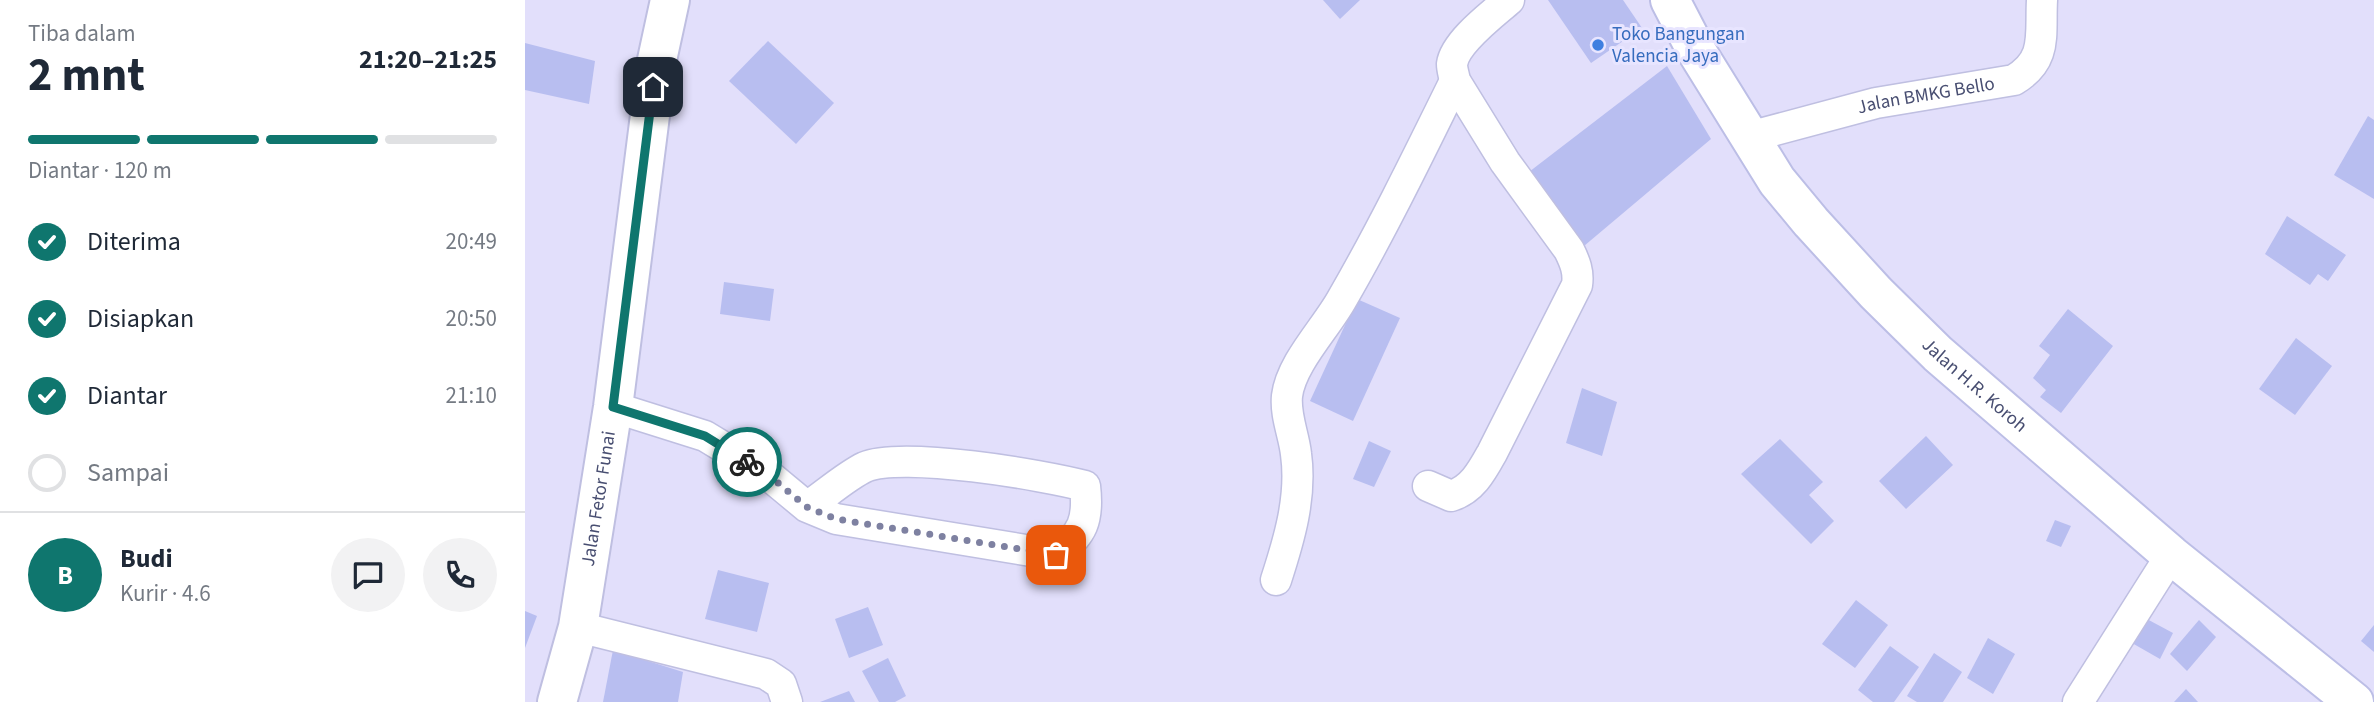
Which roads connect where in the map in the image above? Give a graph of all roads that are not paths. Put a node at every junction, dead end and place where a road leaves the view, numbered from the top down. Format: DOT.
graph roads {
  1 [pos="670,0"];
  2 [pos="1509,0"];
  3 [pos="1670,0"];
  4 [pos="2042,0"];
  5 [pos="1455,80"];
  6 [pos="1749,137"];
  7 [pos="613,407"];
  8 [pos="1428,486"];
  9 [pos="807,507"];
  10 [pos="2171,555"];
  11 [pos="1276,580"];
  12 [pos="578,628"];
  13 [pos="557,702"];
  14 [pos="787,702"];
  15 [pos="2078,702"];
  16 [pos="2354,702"];
  1 -- 7 [label="main road, Jalan Fetor Funai"];
  2 -- 5 [label="street"];
  3 -- 6 [label="main road, Jalan H.R. Koroh"];
  4 -- 6 [label="street, Jalan BMKG Bello"];
  5 -- 8 [label="street"];
  5 -- 11 [label="street"];
  6 -- 10 [label="main road, Jalan H.R. Koroh"];
  7 -- 9 [label="street"];
  7 -- 12 [label="main road, Jalan Fetor Funai"];
  9 -- 9 [label="street"];
  10 -- 15 [label="street"];
  10 -- 16 [label="main road, Jalan H.R. Koroh"];
  12 -- 13 [label="main road, Jalan Fetor Funai"];
  12 -- 14 [label="street"];
}
